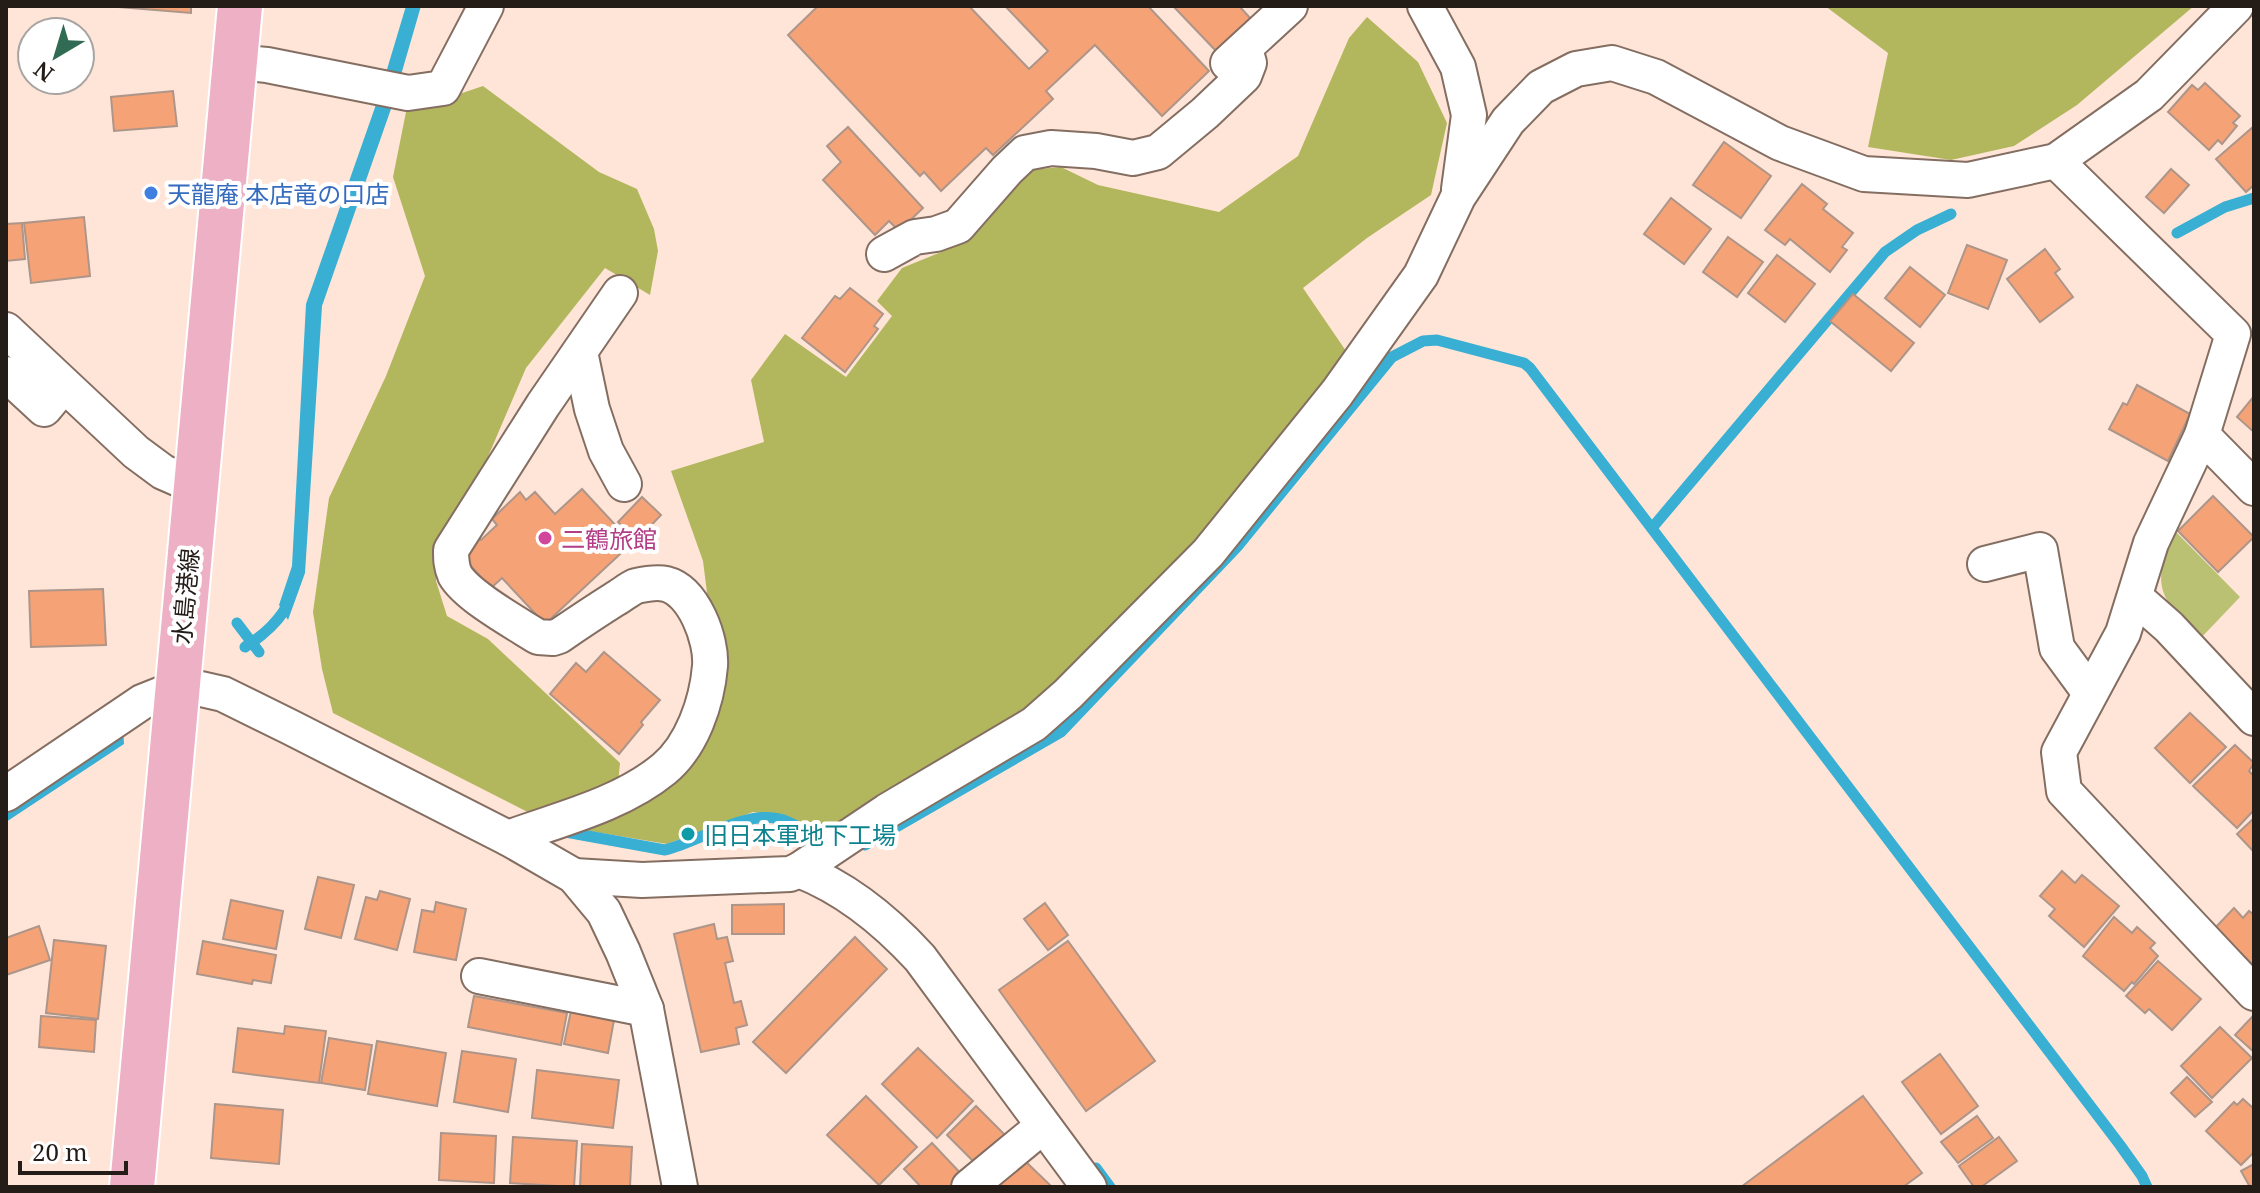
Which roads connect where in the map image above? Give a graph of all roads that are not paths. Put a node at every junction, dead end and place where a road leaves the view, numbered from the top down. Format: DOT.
graph roads {
  1 [pos="240,6"];
  2 [pos="486,6"];
  3 [pos="1290,6"];
  4 [pos="1425,6"];
  5 [pos="2236,6"];
  6 [pos="1245,49"];
  7 [pos="235,62"];
  8 [pos="1215,74"];
  9 [pos="2056,161"];
  10 [pos="1458,197"];
  11 [pos="884,254"];
  12 [pos="620,293"];
  13 [pos="6,330"];
  14 [pos="580,352"];
  15 [pos="6,374"];
  16 [pos="58,392"];
  17 [pos="2202,435"];
  18 [pos="195,482"];
  19 [pos="624,484"];
  20 [pos="2254,488"];
  21 [pos="1985,564"];
  22 [pos="2136,598"];
  23 [pos="177,688"];
  24 [pos="2090,693"];
  25 [pos="2254,718"];
  26 [pos="6,794"];
  27 [pos="508,838"];
  28 [pos="799,870"];
  29 [pos="574,876"];
  30 [pos="479,976"];
  31 [pos="2254,993"];
  32 [pos="646,1009"];
  33 [pos="1038,1131"];
  34 [pos="132,1187"];
  35 [pos="680,1187"];
  36 [pos="969,1187"];
  37 [pos="1089,1187"];
  1 -- 7 [label="main road, 水島港線"];
  2 -- 7 [label="street"];
  3 -- 6 [label="street"];
  4 -- 10 [label="street"];
  5 -- 9 [label="street"];
  6 -- 8 [label="street"];
  6 -- 11 [label="street"];
  7 -- 18 [label="main road, 水島港線"];
  9 -- 10 [label="street"];
  9 -- 17 [label="street"];
  10 -- 28 [label="street"];
  12 -- 14 [label="street"];
  13 -- 16 [label="street"];
  14 -- 19 [label="street"];
  14 -- 27 [label="street"];
  15 -- 16 [label="street"];
  16 -- 18 [label="street"];
  17 -- 20 [label="street"];
  17 -- 22 [label="street"];
  18 -- 23 [label="main road, 水島港線"];
  21 -- 24 [label="street"];
  22 -- 24 [label="street"];
  22 -- 25 [label="street"];
  23 -- 26 [label="street"];
  23 -- 27 [label="street"];
  23 -- 34 [label="main road, 水島港線"];
  24 -- 31 [label="street"];
  27 -- 29 [label="street"];
  28 -- 29 [label="street"];
  28 -- 33 [label="street"];
  29 -- 32 [label="street"];
  30 -- 32 [label="street"];
  32 -- 35 [label="street"];
  33 -- 36 [label="street"];
  33 -- 37 [label="street"];
}
